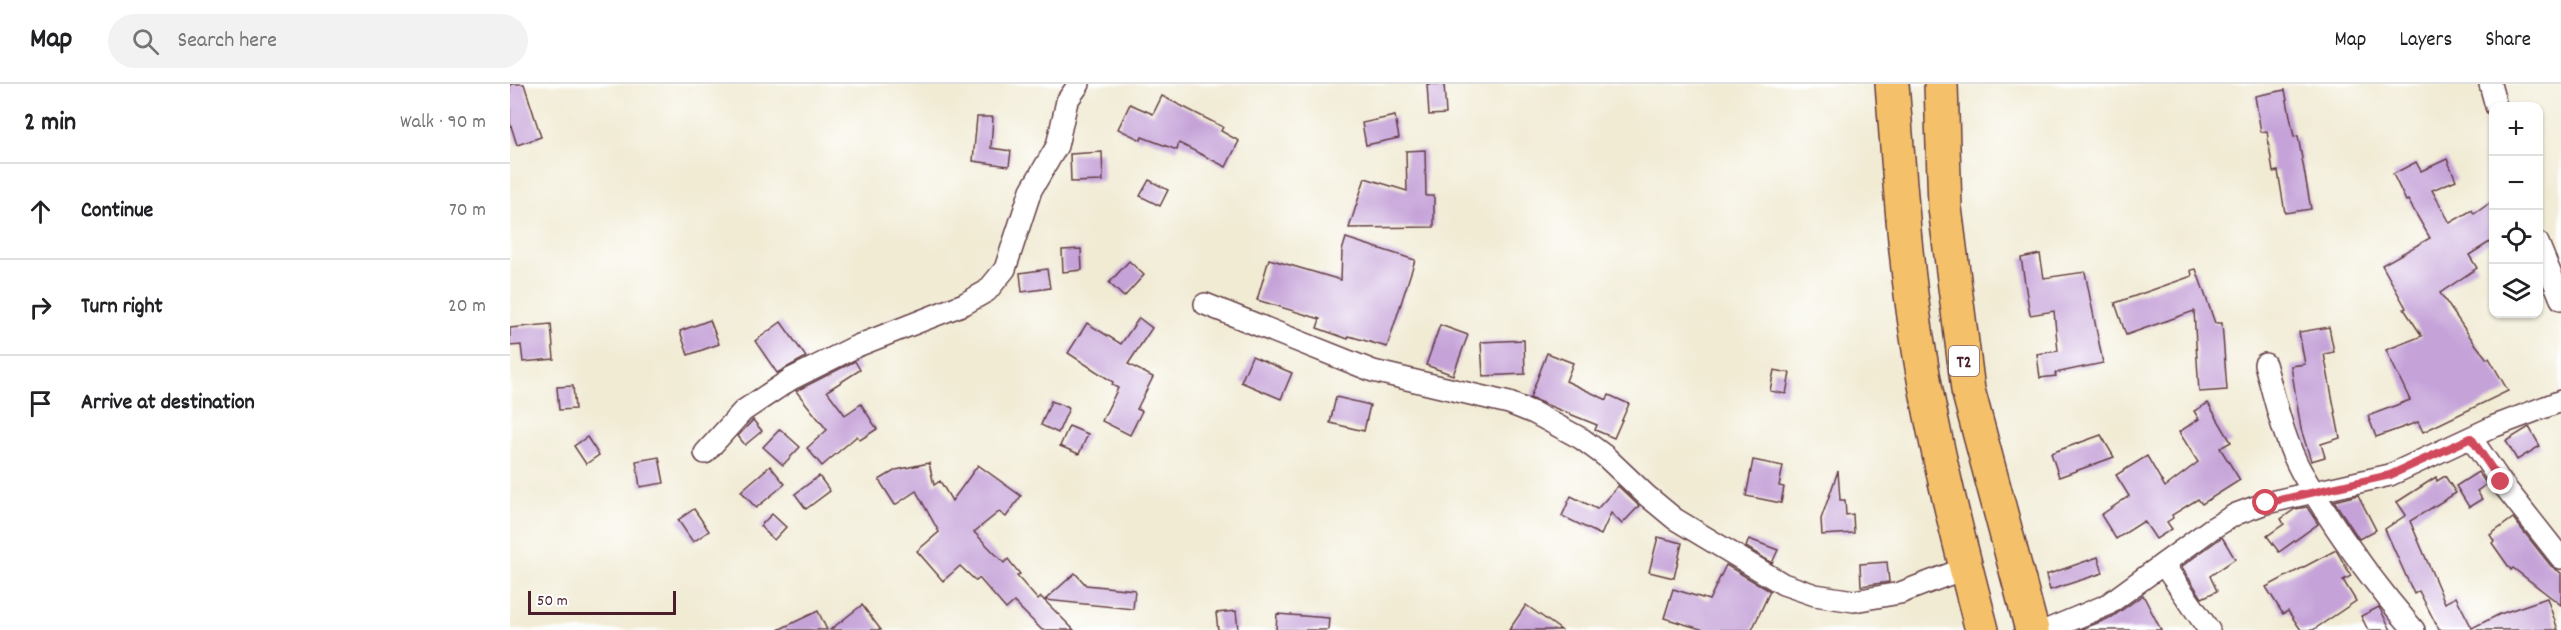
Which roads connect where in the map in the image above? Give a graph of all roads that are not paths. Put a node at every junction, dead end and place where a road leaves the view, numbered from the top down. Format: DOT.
graph roads {
  1 [pos="1079,84"];
  2 [pos="1893,84"];
  3 [pos="1941,84"];
  4 [pos="2490,84"];
  5 [pos="2495,102"];
  6 [pos="2543,255"];
  7 [pos="2561,299"];
  8 [pos="1205,304"];
  9 [pos="2265,364"];
  10 [pos="2561,400"];
  11 [pos="2471,438"];
  12 [pos="705,453"];
  13 [pos="2315,492"];
  14 [pos="2561,558"];
  15 [pos="2163,564"];
  16 [pos="1966,568"];
  17 [pos="1982,630"];
  18 [pos="2032,630"];
  19 [pos="2047,630"];
  20 [pos="2209,630"];
  21 [pos="2414,630"];
  1 -- 12 [label="street"];
  2 -- 16 [label="highway, T2"];
  3 -- 18 [label="highway, T2"];
  4 -- 5 [label="street"];
  6 -- 7 [label="street"];
  8 -- 16 [label="street"];
  9 -- 13 [label="street"];
  10 -- 11 [label="street"];
  11 -- 13 [label="street"];
  11 -- 14 [label="street"];
  13 -- 15 [label="street"];
  13 -- 21 [label="street"];
  15 -- 19 [label="street"];
  15 -- 20 [label="street"];
  16 -- 17 [label="highway, T2"];
}
